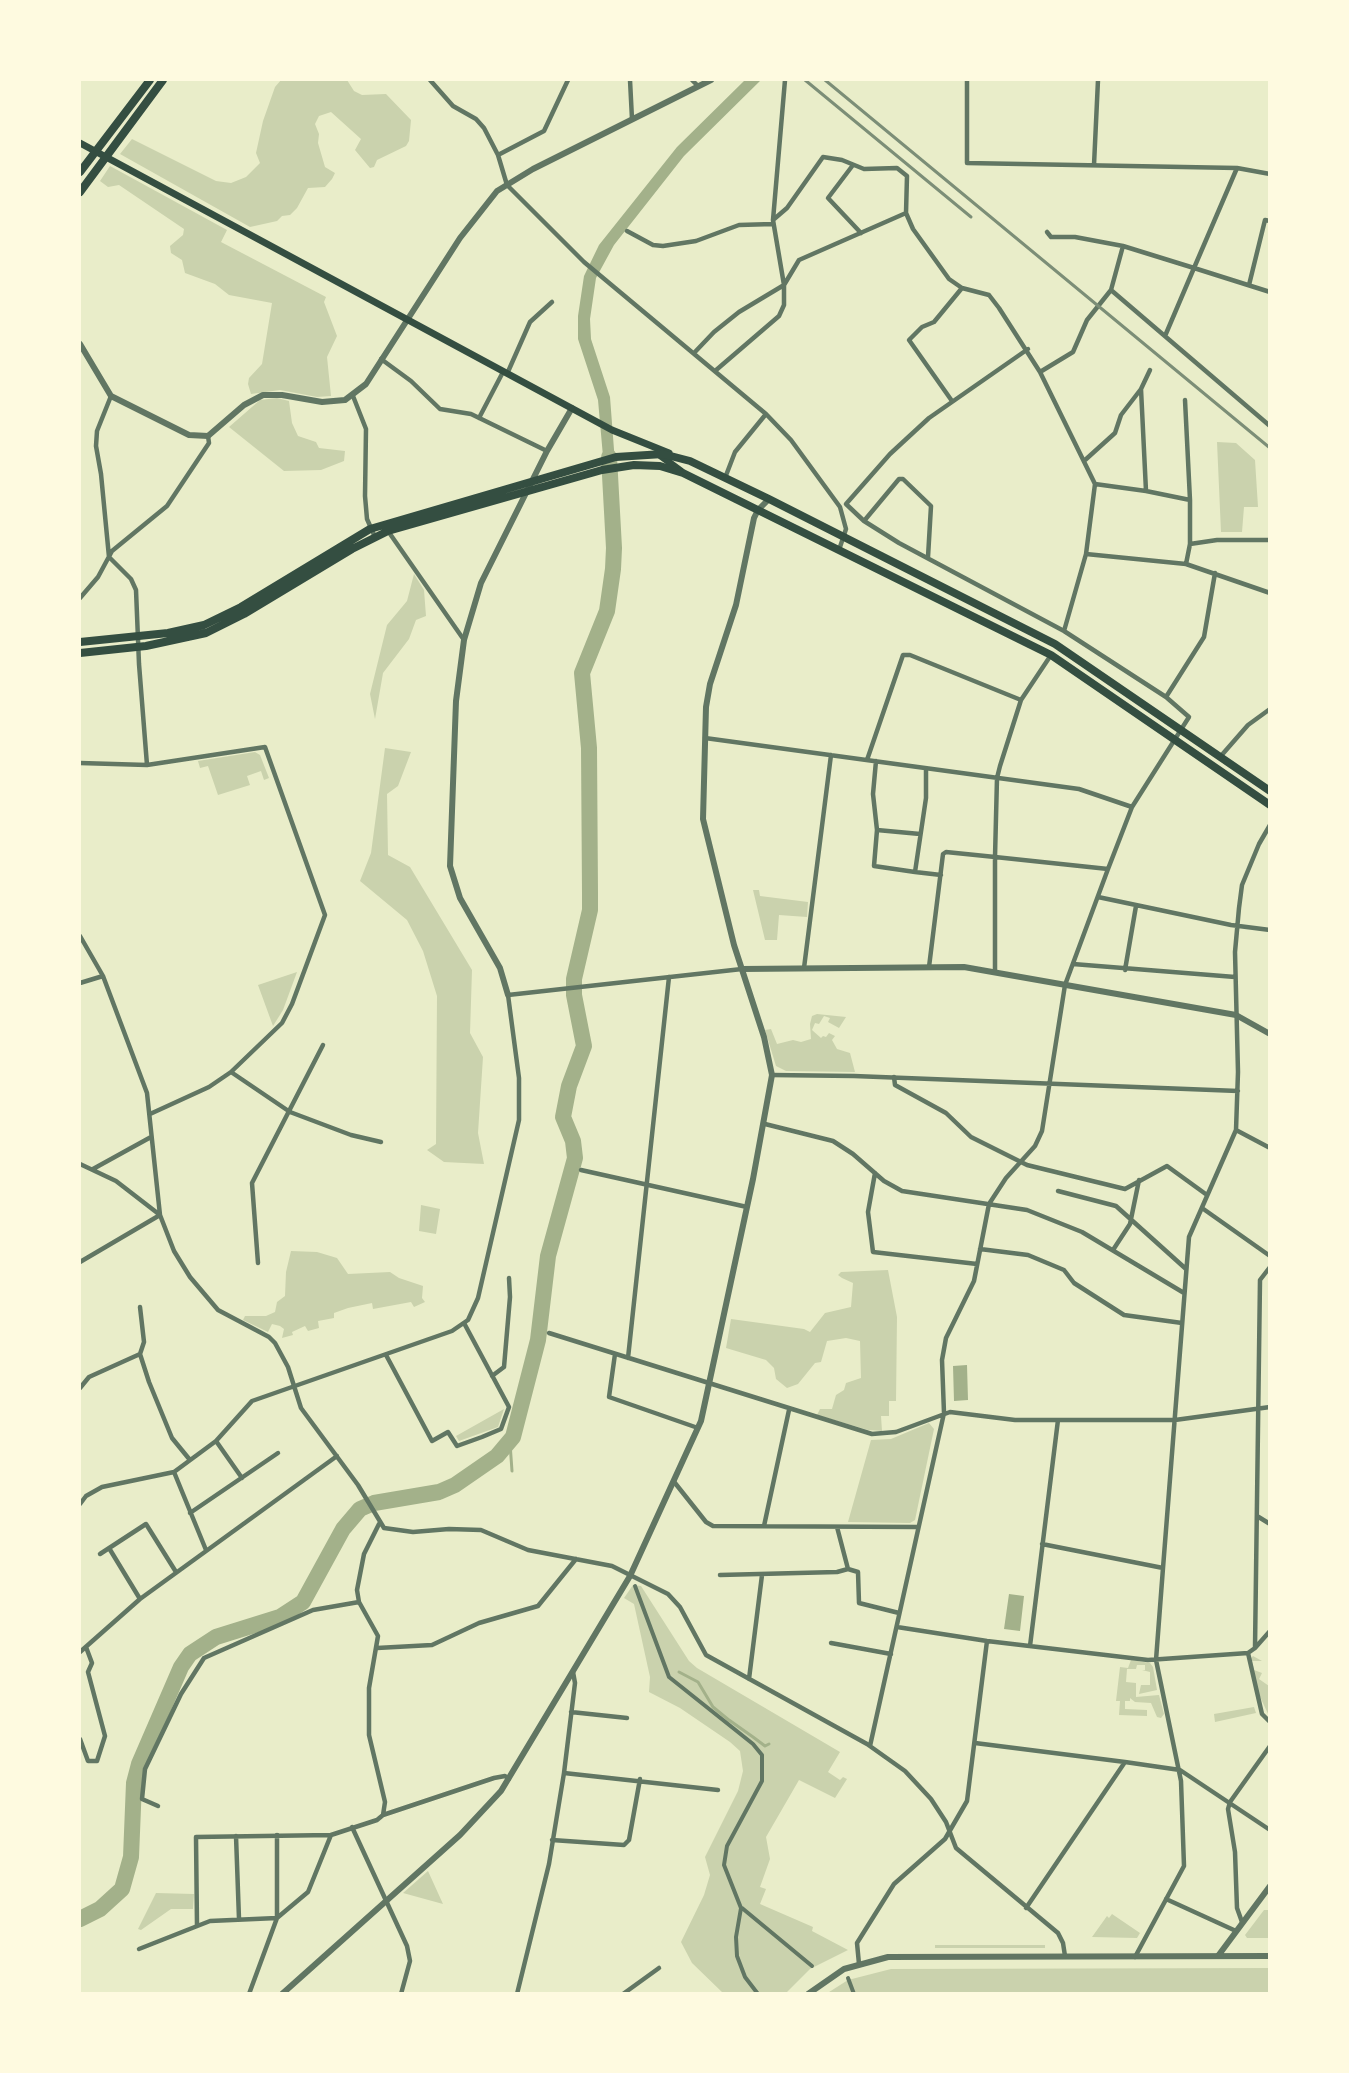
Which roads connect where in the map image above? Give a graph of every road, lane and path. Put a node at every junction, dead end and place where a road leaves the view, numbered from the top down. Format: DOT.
graph roads {
  1 [pos="150,80"];
  2 [pos="163,80"];
  3 [pos="430,80"];
  4 [pos="568,80"];
  5 [pos="630,80"];
  6 [pos="692,80"];
  7 [pos="711,80"];
  8 [pos="785,80"];
  9 [pos="967,80"];
  10 [pos="1098,80"];
  11 [pos="698,86"];
  12 [pos="632,119"];
  13 [pos="80,143"];
  14 [pos="498,154"];
  15 [pos="852,165"];
  16 [pos="1095,165"];
  17 [pos="1238,168"];
  18 [pos="80,172"];
  19 [pos="1269,174"];
  20 [pos="507,185"];
  21 [pos="80,192"];
  22 [pos="906,213"];
  23 [pos="1269,221"];
  24 [pos="773,222"];
  25 [pos="627,231"];
  26 [pos="1047,232"];
  27 [pos="861,233"];
  28 [pos="1123,246"];
  29 [pos="1194,268"];
  30 [pos="784,285"];
  31 [pos="1249,285"];
  32 [pos="962,288"];
  33 [pos="1110,292"];
  34 [pos="1269,292"];
  35 [pos="552,302"];
  36 [pos="406,319"];
  37 [pos="1164,336"];
  38 [pos="80,344"];
  39 [pos="1028,349"];
  40 [pos="694,353"];
  41 [pos="381,359"];
  42 [pos="1150,370"];
  43 [pos="715,371"];
  44 [pos="1040,372"];
  45 [pos="505,373"];
  46 [pos="1141,389"];
  47 [pos="111,396"];
  48 [pos="353,396"];
  49 [pos="1185,400"];
  50 [pos="952,401"];
  51 [pos="572,408"];
  52 [pos="766,414"];
  53 [pos="479,418"];
  54 [pos="1269,426"];
  55 [pos="208,436"];
  56 [pos="645,443"];
  57 [pos="547,451"];
  58 [pos="658,454"];
  59 [pos="690,461"];
  60 [pos="1084,461"];
  61 [pos="602,466"];
  62 [pos="683,473"];
  63 [pos="725,478"];
  64 [pos="533,479"];
  65 [pos="1095,484"];
  66 [pos="527,490"];
  67 [pos="1146,491"];
  68 [pos="769,499"];
  69 [pos="1190,500"];
  70 [pos="843,505"];
  71 [pos="758,510"];
  72 [pos="864,521"];
  73 [pos="388,531"];
  74 [pos="373,533"];
  75 [pos="843,537"];
  76 [pos="1269,540"];
  77 [pos="1190,544"];
  78 [pos="839,549"];
  79 [pos="1086,554"];
  80 [pos="109,557"];
  81 [pos="928,557"];
  82 [pos="1186,564"];
  83 [pos="1215,573"];
  84 [pos="1269,593"];
  85 [pos="80,598"];
  86 [pos="1064,631"];
  87 [pos="138,637"];
  88 [pos="464,640"];
  89 [pos="80,642"];
  90 [pos="138,648"];
  91 [pos="80,653"];
  92 [pos="1051,655"];
  93 [pos="1166,696"];
  94 [pos="1021,700"];
  95 [pos="1269,709"];
  96 [pos="1180,730"];
  97 [pos="705,738"];
  98 [pos="1174,740"];
  99 [pos="831,755"];
  100 [pos="1220,757"];
  101 [pos="867,760"];
  102 [pos="876,761"];
  103 [pos="80,763"];
  104 [pos="147,765"];
  105 [pos="926,769"];
  106 [pos="997,778"];
  107 [pos="1268,787"];
  108 [pos="1269,805"];
  109 [pos="1132,807"];
  110 [pos="1269,825"];
  111 [pos="877,830"];
  112 [pos="920,834"];
  113 [pos="995,858"];
  114 [pos="1108,869"];
  115 [pos="915,872"];
  116 [pos="941,875"];
  117 [pos="1098,897"];
  118 [pos="1136,906"];
  119 [pos="1238,925"];
  120 [pos="1269,930"];
  121 [pos="80,936"];
  122 [pos="1073,964"];
  123 [pos="804,968"];
  124 [pos="929,968"];
  125 [pos="742,969"];
  126 [pos="1125,970"];
  127 [pos="995,972"];
  128 [pos="103,976"];
  129 [pos="669,977"];
  130 [pos="1235,977"];
  131 [pos="80,982"];
  132 [pos="1065,985"];
  133 [pos="508,995"];
  134 [pos="1236,1015"];
  135 [pos="1269,1034"];
  136 [pos="323,1045"];
  137 [pos="231,1072"];
  138 [pos="772,1075"];
  139 [pos="894,1077"];
  140 [pos="1051,1083"];
  141 [pos="1238,1091"];
  142 [pos="290,1112"];
  143 [pos="150,1114"];
  144 [pos="765,1124"];
  145 [pos="1236,1130"];
  146 [pos="150,1137"];
  147 [pos="381,1142"];
  148 [pos="1269,1148"];
  149 [pos="1022,1162"];
  150 [pos="80,1164"];
  151 [pos="93,1169"];
  152 [pos="581,1170"];
  153 [pos="875,1173"];
  154 [pos="1139,1180"];
  155 [pos="647,1185"];
  156 [pos="1058,1191"];
  157 [pos="1207,1195"];
  158 [pos="988,1204"];
  159 [pos="747,1207"];
  160 [pos="1202,1208"];
  161 [pos="160,1215"];
  162 [pos="1132,1218"];
  163 [pos="980,1249"];
  164 [pos="1113,1250"];
  165 [pos="1269,1256"];
  166 [pos="80,1262"];
  167 [pos="258,1263"];
  168 [pos="977,1264"];
  169 [pos="1269,1267"];
  170 [pos="1186,1269"];
  171 [pos="509,1278"];
  172 [pos="1184,1293"];
  173 [pos="140,1307"];
  174 [pos="464,1323"];
  175 [pos="1182,1323"];
  176 [pos="549,1333"];
  177 [pos="140,1354"];
  178 [pos="615,1354"];
  179 [pos="386,1355"];
  180 [pos="628,1358"];
  181 [pos="492,1376"];
  182 [pos="709,1384"];
  183 [pos="293,1387"];
  184 [pos="80,1388"];
  185 [pos="1269,1407"];
  186 [pos="1259,1408"];
  187 [pos="789,1410"];
  188 [pos="944,1413"];
  189 [pos="1058,1420"];
  190 [pos="1175,1420"];
  191 [pos="698,1428"];
  192 [pos="216,1441"];
  193 [pos="278,1453"];
  194 [pos="337,1456"];
  195 [pos="190,1460"];
  196 [pos="174,1473"];
  197 [pos="242,1478"];
  198 [pos="675,1483"];
  199 [pos="80,1504"];
  200 [pos="190,1513"];
  201 [pos="1257,1516"];
  202 [pos="380,1524"];
  203 [pos="1269,1524"];
  204 [pos="764,1526"];
  205 [pos="837,1527"];
  206 [pos="918,1527"];
  207 [pos="1042,1544"];
  208 [pos="109,1548"];
  209 [pos="206,1550"];
  210 [pos="100,1554"];
  211 [pos="576,1559"];
  212 [pos="1163,1568"];
  213 [pos="848,1569"];
  214 [pos="176,1572"];
  215 [pos="720,1575"];
  216 [pos="762,1575"];
  217 [pos="630,1576"];
  218 [pos="635,1586"];
  219 [pos="140,1599"];
  220 [pos="359,1602"];
  221 [pos="899,1613"];
  222 [pos="897,1627"];
  223 [pos="1269,1631"];
  224 [pos="987,1641"];
  225 [pos="831,1643"];
  226 [pos="1030,1646"];
  227 [pos="86,1647"];
  228 [pos="377,1648"];
  229 [pos="1256,1648"];
  230 [pos="80,1652"];
  231 [pos="1248,1653"];
  232 [pos="891,1654"];
  233 [pos="1156,1660"];
  234 [pos="573,1672"];
  235 [pos="749,1679"];
  236 [pos="571,1712"];
  237 [pos="627,1718"];
  238 [pos="1269,1722"];
  239 [pos="80,1740"];
  240 [pos="975,1743"];
  241 [pos="870,1746"];
  242 [pos="1269,1746"];
  243 [pos="1125,1762"];
  244 [pos="1180,1770"];
  245 [pos="564,1773"];
  246 [pos="509,1779"];
  247 [pos="640,1779"];
  248 [pos="718,1790"];
  249 [pos="1230,1802"];
  250 [pos="158,1806"];
  251 [pos="383,1815"];
  252 [pos="352,1827"];
  253 [pos="1269,1830"];
  254 [pos="949,1833"];
  255 [pos="277,1835"];
  256 [pos="331,1835"];
  257 [pos="236,1836"];
  258 [pos="552,1840"];
  259 [pos="1269,1886"];
  260 [pos="1166,1899"];
  261 [pos="386,1902"];
  262 [pos="741,1908"];
  263 [pos="1026,1908"];
  264 [pos="277,1918"];
  265 [pos="239,1919"];
  266 [pos="1242,1922"];
  267 [pos="197,1926"];
  268 [pos="1236,1932"];
  269 [pos="140,1949"];
  270 [pos="1065,1956"];
  271 [pos="1135,1956"];
  272 [pos="1218,1956"];
  273 [pos="1269,1956"];
  274 [pos="859,1964"];
  275 [pos="812,1965"];
  276 [pos="659,1968"];
  277 [pos="848,1978"];
  278 [pos="249,1994"];
  279 [pos="282,1994"];
  280 [pos="401,1994"];
  281 [pos="517,1994"];
  282 [pos="623,1994"];
  283 [pos="758,1994"];
  284 [pos="808,1994"];
  285 [pos="854,1994"];
  1 -- 18 [label="main road"];
  2 -- 21 [label="main road"];
  3 -- 14 [label="street"];
  4 -- 14 [label="street"];
  5 -- 12 [label="street"];
  6 -- 11 [label="street"];
  7 -- 11 [label="street"];
  8 -- 24 [label="street"];
  9 -- 16 [label="street"];
  10 -- 16 [label="street"];
  11 -- 12 [label="street"];
  12 -- 20 [label="street"];
  13 -- 36 [label="main road"];
  14 -- 20 [label="street"];
  15 -- 22 [label="street"];
  15 -- 24 [label="street"];
  15 -- 27 [label="street"];
  16 -- 17 [label="street"];
  17 -- 19 [label="street"];
  17 -- 29 [label="street"];
  20 -- 36 [label="street"];
  20 -- 40 [label="street"];
  22 -- 27 [label="street"];
  22 -- 32 [label="street"];
  23 -- 31 [label="street"];
  24 -- 25 [label="street"];
  24 -- 30 [label="street"];
  26 -- 28 [label="street"];
  27 -- 30 [label="street"];
  28 -- 29 [label="street"];
  28 -- 33 [label="street"];
  29 -- 31 [label="street"];
  29 -- 37 [label="street"];
  30 -- 40 [label="street"];
  30 -- 43 [label="street"];
  31 -- 34 [label="street"];
  32 -- 39 [label="street"];
  32 -- 50 [label="street"];
  33 -- 37 [label="street"];
  33 -- 44 [label="street"];
  35 -- 45 [label="street"];
  36 -- 41 [label="street"];
  36 -- 45 [label="main road"];
  37 -- 54 [label="street"];
  38 -- 47 [label="street"];
  39 -- 44 [label="street"];
  39 -- 50 [label="street"];
  40 -- 43 [label="street"];
  41 -- 48 [label="street"];
  41 -- 53 [label="street"];
  42 -- 46 [label="street"];
  43 -- 52 [label="street"];
  44 -- 60 [label="street"];
  45 -- 51 [label="main road"];
  45 -- 53 [label="street"];
  46 -- 60 [label="street"];
  46 -- 67 [label="street"];
  47 -- 55 [label="street"];
  47 -- 80 [label="street"];
  48 -- 55 [label="street"];
  48 -- 74 [label="street"];
  49 -- 69 [label="street"];
  50 -- 70 [label="street"];
  51 -- 56 [label="main road"];
  51 -- 57 [label="street"];
  52 -- 63 [label="street"];
  52 -- 70 [label="street"];
  53 -- 57 [label="street"];
  55 -- 80 [label="street"];
  56 -- 58 [label="main road"];
  56 -- 59 [label="main road"];
  57 -- 64 [label="street"];
  58 -- 59 [label="highway"];
  58 -- 61 [label="highway"];
  58 -- 62 [label="main road"];
  59 -- 63 [label="highway"];
  60 -- 65 [label="street"];
  61 -- 62 [label="highway"];
  61 -- 64 [label="highway"];
  61 -- 66 [label="highway"];
  62 -- 71 [label="highway"];
  63 -- 68 [label="highway"];
  64 -- 66 [label="street"];
  64 -- 74 [label="highway"];
  65 -- 67 [label="street"];
  65 -- 79 [label="street"];
  66 -- 73 [label="highway"];
  66 -- 88 [label="street"];
  67 -- 69 [label="street"];
  68 -- 71 [label="street"];
  68 -- 75 [label="highway"];
  69 -- 77 [label="street"];
  70 -- 72 [label="street"];
  70 -- 75 [label="street"];
  71 -- 78 [label="highway"];
  71 -- 97 [label="street"];
  72 -- 81 [label="street"];
  72 -- 81 [label="street"];
  73 -- 74 [label="highway"];
  73 -- 88 [label="street"];
  74 -- 87 [label="highway"];
  74 -- 90 [label="highway"];
  75 -- 78 [label="street"];
  75 -- 96 [label="highway"];
  76 -- 77 [label="street"];
  77 -- 82 [label="street"];
  78 -- 92 [label="highway"];
  79 -- 82 [label="street"];
  79 -- 86 [label="street"];
  80 -- 85 [label="street"];
  80 -- 87 [label="street"];
  81 -- 86 [label="street"];
  82 -- 83 [label="street"];
  83 -- 84 [label="street"];
  83 -- 93 [label="street"];
  86 -- 93 [label="street"];
  87 -- 89 [label="highway"];
  87 -- 90 [label="street"];
  88 -- 133 [label="street"];
  90 -- 91 [label="highway"];
  90 -- 104 [label="street"];
  92 -- 94 [label="street"];
  92 -- 98 [label="highway"];
  93 -- 96 [label="street"];
  94 -- 101 [label="street"];
  94 -- 106 [label="street"];
  95 -- 100 [label="street"];
  96 -- 98 [label="street"];
  96 -- 100 [label="highway"];
  97 -- 99 [label="street"];
  97 -- 125 [label="street"];
  98 -- 108 [label="highway"];
  98 -- 109 [label="street"];
  99 -- 101 [label="street"];
  99 -- 123 [label="street"];
  100 -- 107 [label="highway"];
  101 -- 102 [label="street"];
  102 -- 105 [label="street"];
  102 -- 111 [label="street"];
  103 -- 104 [label="street"];
  104 -- 137 [label="street"];
  105 -- 106 [label="street"];
  105 -- 112 [label="street"];
  106 -- 109 [label="street"];
  106 -- 113 [label="street"];
  109 -- 114 [label="street"];
  110 -- 119 [label="street"];
  111 -- 112 [label="street"];
  111 -- 115 [label="street"];
  112 -- 115 [label="street"];
  113 -- 114 [label="street"];
  113 -- 116 [label="street"];
  113 -- 127 [label="street"];
  114 -- 117 [label="street"];
  115 -- 116 [label="street"];
  116 -- 124 [label="street"];
  117 -- 118 [label="street"];
  117 -- 122 [label="street"];
  118 -- 119 [label="street"];
  118 -- 126 [label="street"];
  119 -- 120 [label="street"];
  119 -- 130 [label="street"];
  121 -- 128 [label="street"];
  122 -- 126 [label="street"];
  122 -- 132 [label="street"];
  123 -- 124 [label="street"];
  123 -- 125 [label="street"];
  124 -- 127 [label="street"];
  125 -- 129 [label="street"];
  125 -- 138 [label="street"];
  126 -- 130 [label="street"];
  127 -- 132 [label="street"];
  128 -- 131 [label="street"];
  128 -- 143 [label="street"];
  129 -- 133 [label="street"];
  129 -- 155 [label="street"];
  130 -- 134 [label="street"];
  132 -- 134 [label="street"];
  132 -- 140 [label="street"];
  133 -- 174 [label="street"];
  134 -- 135 [label="street"];
  134 -- 141 [label="street"];
  136 -- 142 [label="street"];
  137 -- 142 [label="street"];
  137 -- 143 [label="street"];
  138 -- 139 [label="street"];
  138 -- 144 [label="street"];
  139 -- 140 [label="street"];
  139 -- 149 [label="street"];
  140 -- 141 [label="street"];
  140 -- 149 [label="street"];
  141 -- 145 [label="street"];
  142 -- 147 [label="street"];
  142 -- 167 [label="street"];
  143 -- 146 [label="street"];
  144 -- 153 [label="street"];
  144 -- 159 [label="street"];
  145 -- 148 [label="street"];
  145 -- 157 [label="street"];
  146 -- 151 [label="street"];
  146 -- 161 [label="street"];
  149 -- 154 [label="street"];
  149 -- 158 [label="street"];
  150 -- 151 [label="street"];
  151 -- 161 [label="street"];
  152 -- 155 [label="street"];
  153 -- 158 [label="street"];
  153 -- 168 [label="street"];
  154 -- 157 [label="street"];
  154 -- 162 [label="street"];
  155 -- 159 [label="street"];
  155 -- 180 [label="street"];
  156 -- 162 [label="street"];
  157 -- 160 [label="street"];
  158 -- 163 [label="street"];
  158 -- 164 [label="street"];
  159 -- 182 [label="street"];
  160 -- 165 [label="street"];
  160 -- 170 [label="street"];
  161 -- 166 [label="street"];
  161 -- 183 [label="street"];
  162 -- 164 [label="street"];
  162 -- 170 [label="street"];
  163 -- 168 [label="street"];
  163 -- 175 [label="street"];
  164 -- 172 [label="street"];
  168 -- 188 [label="street"];
  169 -- 186 [label="street"];
  170 -- 172 [label="street"];
  171 -- 181 [label="street"];
  172 -- 175 [label="street"];
  173 -- 177 [label="street"];
  174 -- 179 [label="street"];
  174 -- 181 [label="street"];
  175 -- 190 [label="street"];
  176 -- 178 [label="street"];
  177 -- 184 [label="street"];
  177 -- 195 [label="street"];
  178 -- 180 [label="street"];
  178 -- 191 [label="street"];
  179 -- 181 [label="street"];
  179 -- 183 [label="street"];
  180 -- 182 [label="street"];
  182 -- 187 [label="street"];
  182 -- 191 [label="street"];
  183 -- 192 [label="street"];
  183 -- 194 [label="street"];
  185 -- 186 [label="street"];
  186 -- 190 [label="street"];
  186 -- 201 [label="street"];
  187 -- 188 [label="street"];
  187 -- 204 [label="street"];
  188 -- 189 [label="street"];
  188 -- 206 [label="street"];
  189 -- 190 [label="street"];
  189 -- 207 [label="street"];
  190 -- 212 [label="street"];
  191 -- 198 [label="street"];
  192 -- 195 [label="street"];
  192 -- 197 [label="street"];
  193 -- 197 [label="street"];
  194 -- 202 [label="street"];
  194 -- 209 [label="street"];
  195 -- 196 [label="street"];
  196 -- 199 [label="street"];
  196 -- 200 [label="street"];
  197 -- 200 [label="street"];
  198 -- 204 [label="street"];
  198 -- 217 [label="street"];
  200 -- 209 [label="street"];
  201 -- 203 [label="street"];
  201 -- 229 [label="street"];
  202 -- 211 [label="street"];
  202 -- 220 [label="street"];
  204 -- 205 [label="street"];
  205 -- 206 [label="street"];
  205 -- 213 [label="street"];
  206 -- 221 [label="street"];
  207 -- 212 [label="street"];
  207 -- 226 [label="street"];
  208 -- 210 [label="street"];
  208 -- 214 [label="street"];
  208 -- 219 [label="street"];
  209 -- 214 [label="street"];
  211 -- 217 [label="street"];
  211 -- 228 [label="street"];
  212 -- 233 [label="street"];
  213 -- 216 [label="street"];
  213 -- 221 [label="street"];
  214 -- 219 [label="street"];
  215 -- 216 [label="street"];
  216 -- 235 [label="street"];
  217 -- 234 [label="street"];
  217 -- 235 [label="street"];
  218 -- 262 [label="street"];
  219 -- 227 [label="street"];
  220 -- 228 [label="street"];
  220 -- 250 [label="street"];
  221 -- 222 [label="street"];
  222 -- 224 [label="street"];
  222 -- 232 [label="street"];
  223 -- 229 [label="street"];
  224 -- 226 [label="street"];
  224 -- 240 [label="street"];
  225 -- 232 [label="street"];
  226 -- 233 [label="street"];
  227 -- 230 [label="street"];
  227 -- 239 [label="street"];
  228 -- 251 [label="street"];
  229 -- 231 [label="street"];
  231 -- 233 [label="street"];
  231 -- 238 [label="street"];
  232 -- 241 [label="street"];
  233 -- 244 [label="street"];
  234 -- 236 [label="street"];
  234 -- 246 [label="street"];
  235 -- 241 [label="street"];
  236 -- 237 [label="street"];
  236 -- 245 [label="street"];
  240 -- 243 [label="street"];
  240 -- 254 [label="street"];
  241 -- 254 [label="street"];
  242 -- 249 [label="street"];
  243 -- 244 [label="street"];
  243 -- 263 [label="street"];
  244 -- 249 [label="street"];
  244 -- 260 [label="street"];
  245 -- 247 [label="street"];
  245 -- 258 [label="street"];
  246 -- 251 [label="street"];
  246 -- 261 [label="street"];
  247 -- 248 [label="street"];
  247 -- 258 [label="street"];
  249 -- 253 [label="street"];
  249 -- 266 [label="street"];
  251 -- 252 [label="street"];
  252 -- 256 [label="street"];
  252 -- 261 [label="street"];
  254 -- 263 [label="street"];
  254 -- 274 [label="street"];
  255 -- 256 [label="street"];
  255 -- 257 [label="street"];
  255 -- 264 [label="street"];
  256 -- 264 [label="street"];
  257 -- 265 [label="street"];
  257 -- 267 [label="street"];
  258 -- 281 [label="street"];
  259 -- 266 [label="street"];
  260 -- 268 [label="street"];
  260 -- 271 [label="street"];
  261 -- 279 [label="street"];
  261 -- 280 [label="street"];
  262 -- 275 [label="street"];
  262 -- 283 [label="street"];
  263 -- 270 [label="street"];
  264 -- 265 [label="street"];
  264 -- 278 [label="street"];
  265 -- 267 [label="street"];
  266 -- 268 [label="street"];
  267 -- 269 [label="street"];
  268 -- 272 [label="street"];
  270 -- 271 [label="street"];
  270 -- 274 [label="street"];
  271 -- 272 [label="street"];
  272 -- 273 [label="street"];
  274 -- 284 [label="street"];
  276 -- 282 [label="street"];
  277 -- 285 [label="street"];
}
